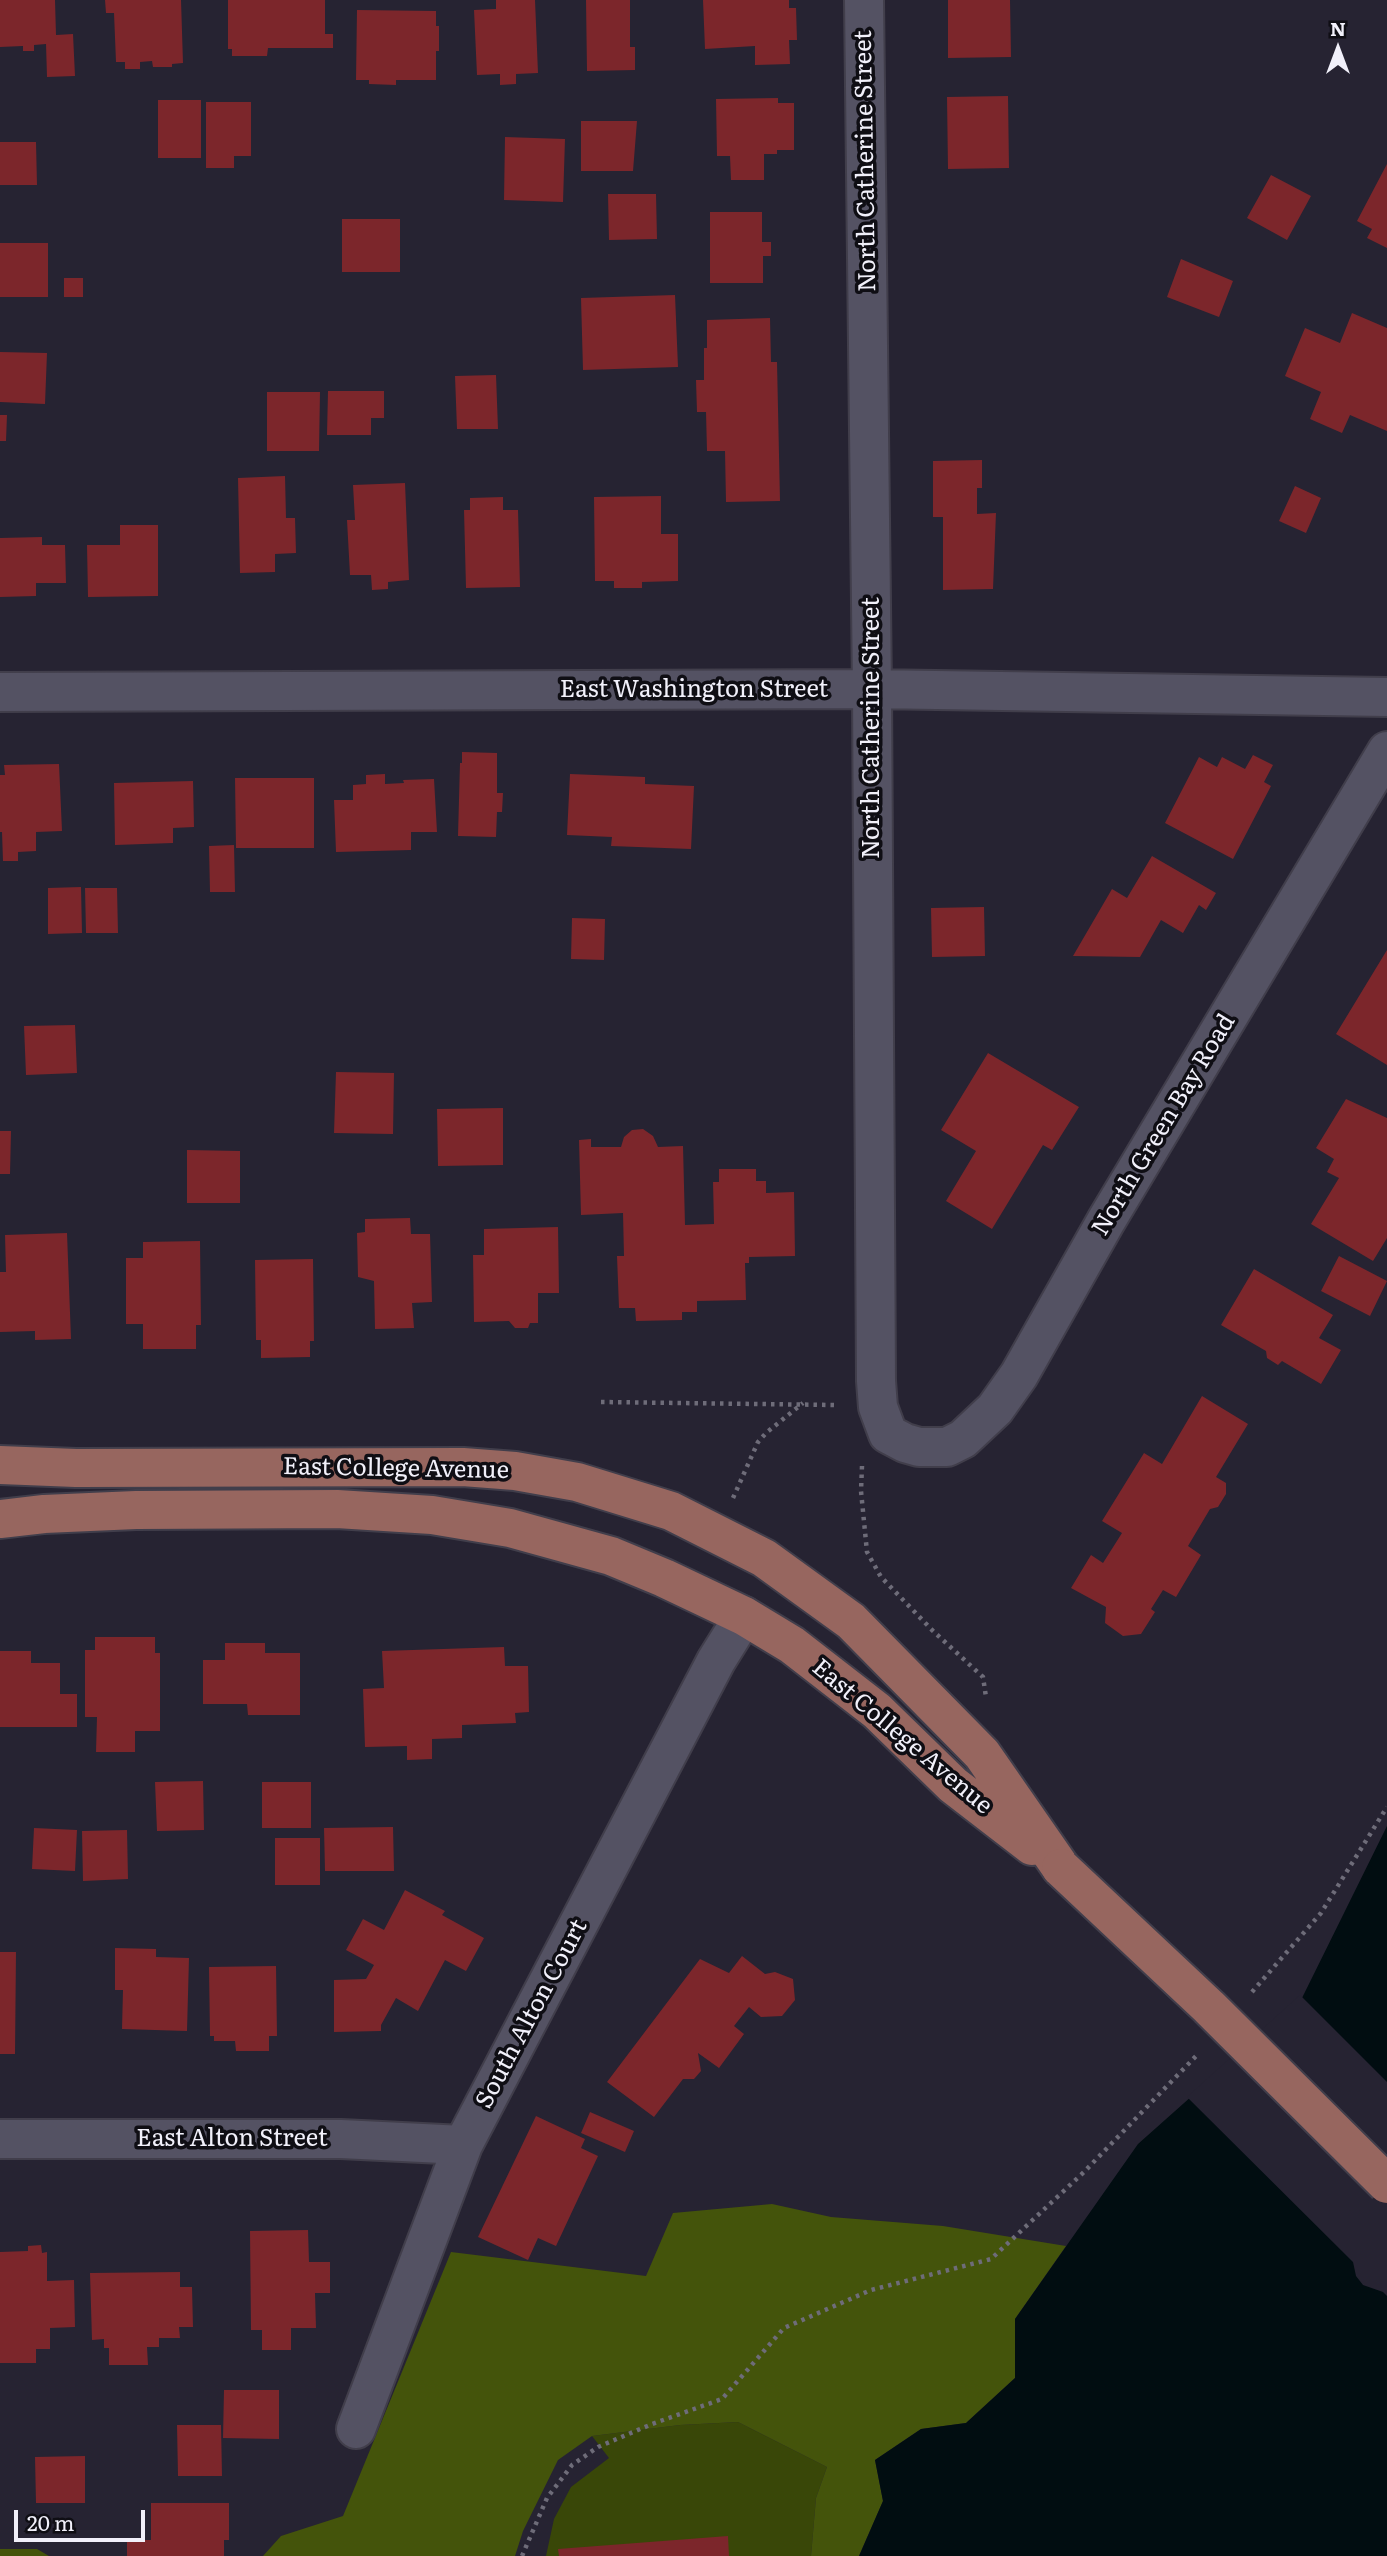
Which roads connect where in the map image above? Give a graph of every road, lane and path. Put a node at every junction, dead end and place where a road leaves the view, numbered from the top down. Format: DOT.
graph roads {
  1 [pos="864,0"];
  2 [pos="872,689"];
  3 [pos="0,692"];
  4 [pos="1387,697"];
  5 [pos="1387,751"];
  6 [pos="601,1402"];
  7 [pos="804,1403"];
  8 [pos="889,1425"];
  9 [pos="0,1465"];
  10 [pos="737,1489"];
  11 [pos="0,1518"];
  12 [pos="744,1616"];
  13 [pos="983,1677"];
  14 [pos="1387,1807"];
  15 [pos="1061,1868"];
  16 [pos="1247,1997"];
  17 [pos="1201,2050"];
  18 [pos="0,2139"];
  19 [pos="463,2145"];
  20 [pos="1387,2184"];
  21 [pos="356,2429"];
  22 [pos="522,2556"];
  1 -- 2 [label="street, North Catherine Street"];
  2 -- 3 [label="street, East Washington Street"];
  2 -- 4 [label="street, East Washington Street"];
  2 -- 8 [label="street, North Catherine Street"];
  5 -- 8 [label="street, North Green Bay Road"];
  6 -- 7 [label="path"];
  7 -- 8 [label="path"];
  7 -- 10 [label="path"];
  8 -- 13 [label="path"];
  9 -- 15 [label="main road, East College Avenue"];
  11 -- 12 [label="main road, East College Avenue"];
  12 -- 15 [label="main road, East College Avenue"];
  12 -- 19 [label="street, South Alton Court"];
  14 -- 16 [label="path"];
  15 -- 20 [label="main road, East College Avenue, bridge"];
  17 -- 22 [label="path"];
  18 -- 19 [label="street, East Alton Street"];
  19 -- 21 [label="street, South Alton Court"];
}
